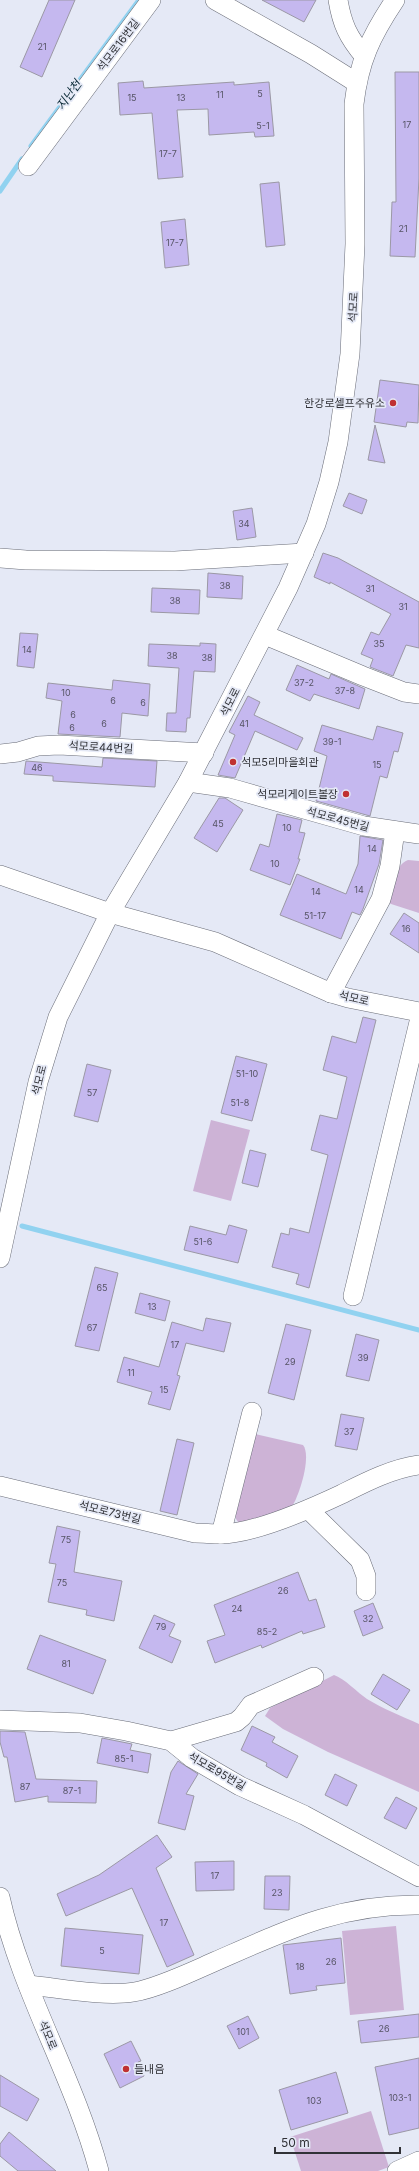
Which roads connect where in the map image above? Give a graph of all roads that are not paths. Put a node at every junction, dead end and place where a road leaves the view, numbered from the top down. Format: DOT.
graph roads {
  1 [pos="152,0"];
  2 [pos="214,0"];
  3 [pos="338,0"];
  4 [pos="395,0"];
  5 [pos="364,56"];
  6 [pos="356,83"];
  7 [pos="28,166"];
  8 [pos="304,553"];
  9 [pos="0,558"];
  10 [pos="264,635"];
  11 [pos="419,694"];
  12 [pos="204,753"];
  13 [pos="0,754"];
  14 [pos="188,782"];
  15 [pos="395,831"];
  16 [pos="419,834"];
  17 [pos="0,875"];
  18 [pos="110,913"];
  19 [pos="331,992"];
  20 [pos="419,1012"];
  21 [pos="419,1022"];
  22 [pos="0,1258"];
  23 [pos="353,1296"];
  24 [pos="252,1412"];
  25 [pos="419,1465"];
  26 [pos="0,1486"];
  27 [pos="309,1510"];
  28 [pos="221,1534"];
  29 [pos="366,1591"];
  30 [pos="314,1677"];
  31 [pos="0,1720"];
  32 [pos="171,1741"];
  33 [pos="419,1877"];
  34 [pos="0,1897"];
  35 [pos="419,1905"];
  36 [pos="28,1984"];
  37 [pos="419,2160"];
  38 [pos="99,2171"];
  39 [pos="397,2171"];
  1 -- 7 [label="street, 석모로16번길"];
  2 -- 6 [label="street"];
  3 -- 5 [label="street"];
  4 -- 5 [label="street, 석모로"];
  5 -- 6 [label="street, 석모로"];
  6 -- 8 [label="street, 석모로"];
  8 -- 9 [label="street"];
  8 -- 10 [label="street, 석모로"];
  10 -- 11 [label="street"];
  10 -- 12 [label="street, 석모로"];
  12 -- 13 [label="street, 석모로44번길"];
  12 -- 14 [label="street, 석모로"];
  14 -- 15 [label="street, 석모로45번길"];
  14 -- 18 [label="street, 석모로"];
  15 -- 16 [label="street, 석모로45번길"];
  15 -- 19 [label="street"];
  17 -- 18 [label="street, 석모로"];
  18 -- 19 [label="street, 석모로"];
  18 -- 22 [label="street, 석모로"];
  19 -- 20 [label="street, 석모로"];
  21 -- 23 [label="street"];
  24 -- 28 [label="street"];
  25 -- 27 [label="street, 석모로73번길"];
  26 -- 28 [label="street, 석모로73번길"];
  27 -- 28 [label="street, 석모로73번길"];
  27 -- 29 [label="street"];
  30 -- 32 [label="street"];
  31 -- 32 [label="street, 석모로95번길"];
  32 -- 33 [label="street, 석모로95번길"];
  34 -- 36 [label="street, 석모로"];
  35 -- 36 [label="street"];
  36 -- 38 [label="street, 석모로"];
  37 -- 39 [label="street"];
}
